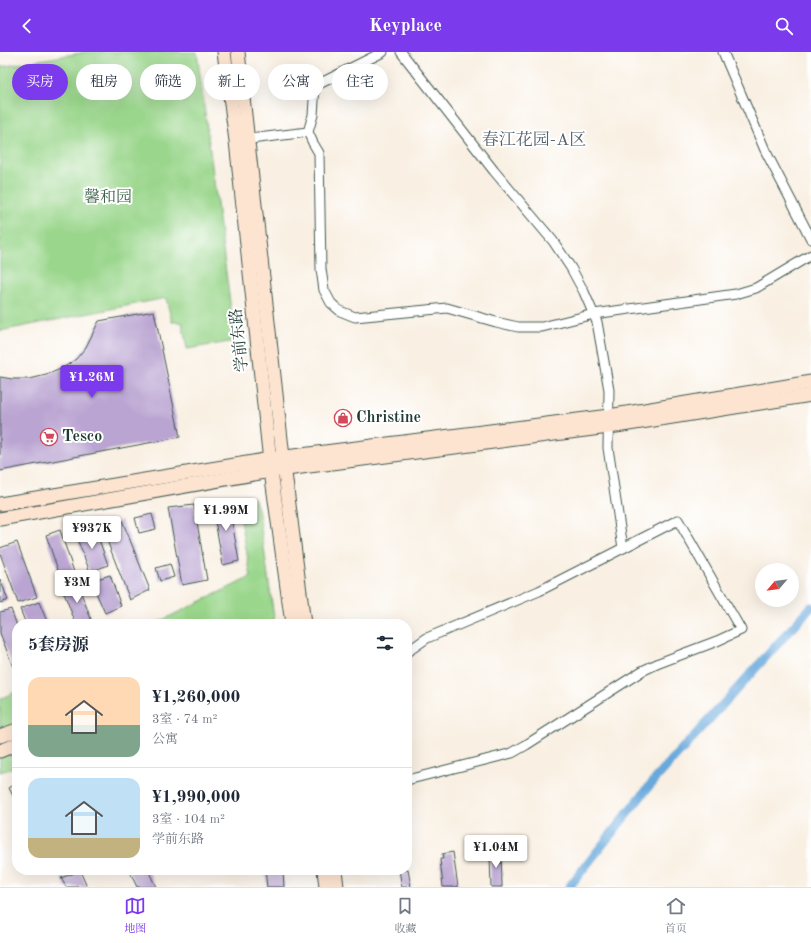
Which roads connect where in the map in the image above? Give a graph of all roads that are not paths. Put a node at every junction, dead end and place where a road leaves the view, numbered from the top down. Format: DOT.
graph roads {
  1 [pos="224,52"];
  2 [pos="238,52"];
  3 [pos="384,52"];
  4 [pos="401,52"];
  5 [pos="723,52"];
  6 [pos="308,132"];
  7 [pos="241,140"];
  8 [pos="811,239"];
  9 [pos="811,255"];
  10 [pos="594,314"];
  11 [pos="811,382"];
  12 [pos="811,395"];
  13 [pos="609,422"];
  14 [pos="284,463"];
  15 [pos="270,465"];
  16 [pos="0,504"];
  17 [pos="0,519"];
  18 [pos="623,548"];
  19 [pos="291,619"];
  20 [pos="303,619"];
  21 [pos="412,648"];
  22 [pos="12,732"];
  23 [pos="0,736"];
  24 [pos="12,746"];
  25 [pos="0,751"];
  26 [pos="412,779"];
  27 [pos="325,875"];
  28 [pos="336,875"];
  29 [pos="326,887"];
  30 [pos="337,887"];
  1 -- 7 [label="street, 学前东路"];
  2 -- 7 [label="street, 学前东路"];
  3 -- 6 [label="street"];
  4 -- 10 [label="street"];
  5 -- 8 [label="street"];
  6 -- 7 [label="street"];
  6 -- 10 [label="street"];
  7 -- 14 [label="street, 学前东路"];
  7 -- 15 [label="street, 学前东路"];
  9 -- 10 [label="street"];
  10 -- 13 [label="street"];
  11 -- 13 [label="street"];
  12 -- 13 [label="street"];
  13 -- 14 [label="street"];
  13 -- 18 [label="street"];
  14 -- 15 [label="street"];
  14 -- 20 [label="street, 学前东路"];
  15 -- 16 [label="street"];
  15 -- 17 [label="street"];
  15 -- 19 [label="street, 学前东路"];
  18 -- 21 [label="street"];
  18 -- 26 [label="street"];
  22 -- 23 [label="street"];
  24 -- 25 [label="street"];
  27 -- 29 [label="street"];
  28 -- 30 [label="street"];
}
